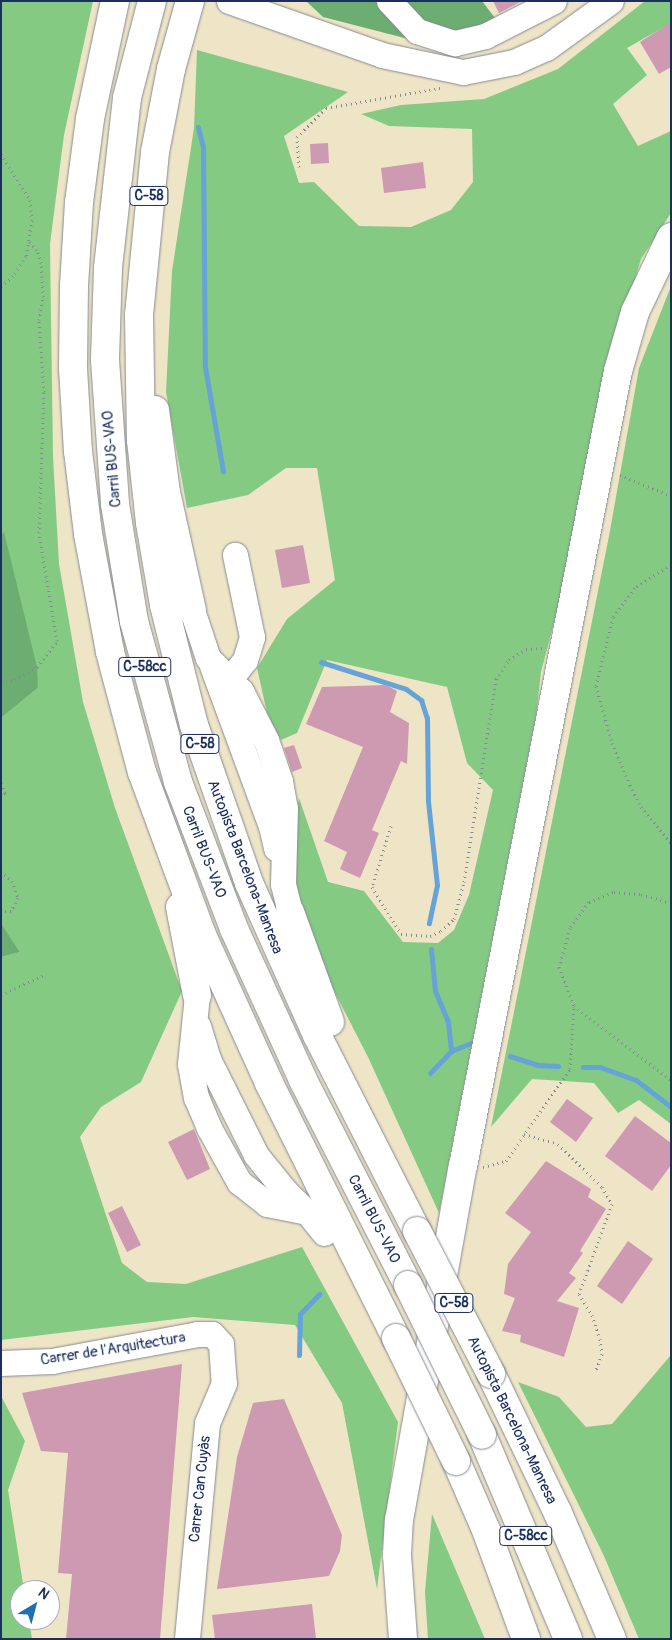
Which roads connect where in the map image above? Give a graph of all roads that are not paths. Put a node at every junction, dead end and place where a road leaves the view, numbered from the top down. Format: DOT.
graph roads {
  1 [pos="115,1"];
  2 [pos="152,1"];
  3 [pos="190,1"];
  4 [pos="229,1"];
  5 [pos="389,1"];
  6 [pos="554,1"];
  7 [pos="611,1"];
  8 [pos="671,238"];
  9 [pos="139,315"];
  10 [pos="235,556"];
  11 [pos="192,610"];
  12 [pos="208,658"];
  13 [pos="230,679"];
  14 [pos="178,873"];
  15 [pos="283,884"];
  16 [pos="290,912"];
  17 [pos="197,1008"];
  18 [pos="371,1144"];
  19 [pos="324,1233"];
  20 [pos="221,1344"];
  21 [pos="394,1347"];
  22 [pos="1,1363"];
  23 [pos="187,1639"];
  24 [pos="403,1639"];
  25 [pos="526,1639"];
  26 [pos="568,1639"];
  27 [pos="612,1639"];
  1 -- 14 [label="main road"];
  2 -- 26 [label="main road, Carril BUS-VAO / C-58cc, bridge"];
  3 -- 9 [label="main road, Autopista Barcelona-Manresa / C-58"];
  4 -- 7 [label="street"];
  5 -- 6 [label="street"];
  8 -- 24 [label="main road"];
  9 -- 11 [label="main road"];
  9 -- 18 [label="main road, Autopista Barcelona-Manresa / C-58"];
  10 -- 13 [label="street"];
  11 -- 12 [label="street"];
  12 -- 13 [label="street"];
  12 -- 15 [label="street"];
  13 -- 15 [label="street"];
  14 -- 17 [label="main road"];
  14 -- 21 [label="main road"];
  15 -- 16 [label="street"];
  16 -- 18 [label="main road"];
  17 -- 19 [label="street"];
  18 -- 27 [label="main road, Autopista Barcelona-Manresa / C-58, bridge"];
  19 -- 21 [label="main road"];
  20 -- 22 [label="street, Carrer de l'Arquitectura"];
  20 -- 23 [label="street, Carrer Can Cuyàs"];
  21 -- 25 [label="main road, bridge"];
}
